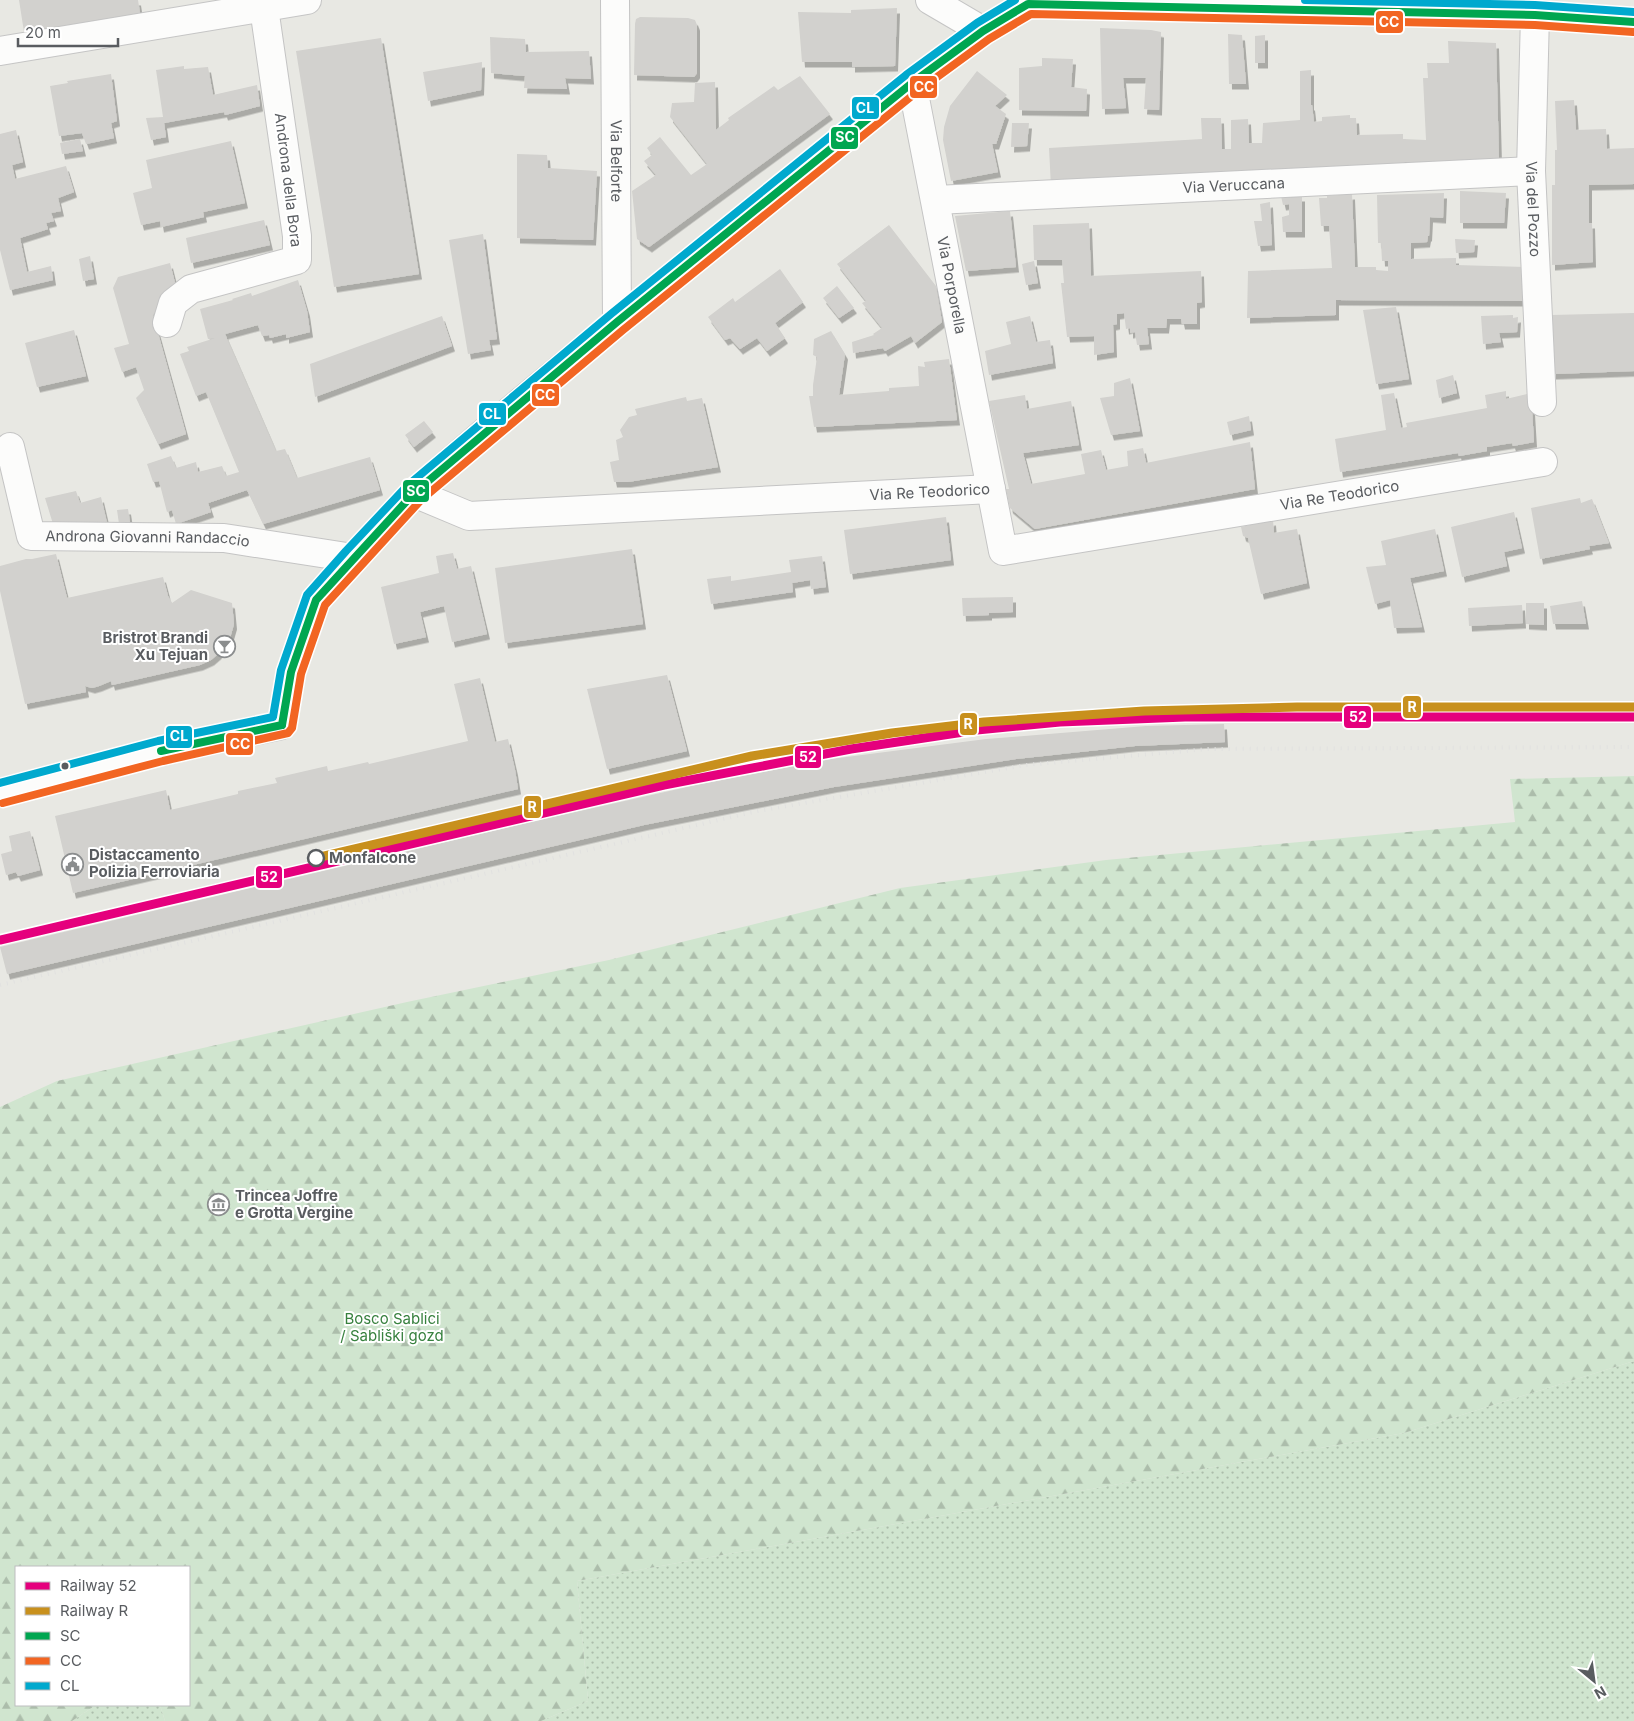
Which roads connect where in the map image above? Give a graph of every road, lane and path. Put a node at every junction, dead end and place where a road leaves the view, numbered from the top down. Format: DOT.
graph roads {
  1 [pos="307,0"];
  2 [pos="615,0"];
  3 [pos="930,0"];
  4 [pos="264,8"];
  5 [pos="1535,16"];
  6 [pos="1634,22"];
  7 [pos="983,30"];
  8 [pos="0,50"];
  9 [pos="912,83"];
  10 [pos="1531,171"];
  11 [pos="936,200"];
  12 [pos="617,322"];
  13 [pos="168,324"];
  14 [pos="1542,402"];
  15 [pos="10,447"];
  16 [pos="1543,462"];
  17 [pos="991,489"];
  18 [pos="414,493"];
  19 [pos="353,558"];
  20 [pos="0,793"];
  1 -- 4 [label="street"];
  2 -- 12 [label="street, Via Belforte"];
  3 -- 7 [label="street"];
  4 -- 8 [label="street"];
  4 -- 13 [label="street, Androna della Bora"];
  5 -- 6 [label="street"];
  5 -- 7 [label="street"];
  5 -- 10 [label="street, Via del Pozzo"];
  7 -- 9 [label="street"];
  9 -- 11 [label="street, Via Porporella"];
  9 -- 12 [label="street"];
  10 -- 11 [label="street, Via Veruccana"];
  10 -- 14 [label="street, Via del Pozzo"];
  11 -- 17 [label="street, Via Porporella"];
  12 -- 18 [label="street"];
  15 -- 19 [label="street, Androna Giovanni Randaccio"];
  16 -- 17 [label="street, Via Re Teodorico"];
  17 -- 18 [label="street, Via Re Teodorico"];
  18 -- 19 [label="street"];
  19 -- 20 [label="street"];
}
